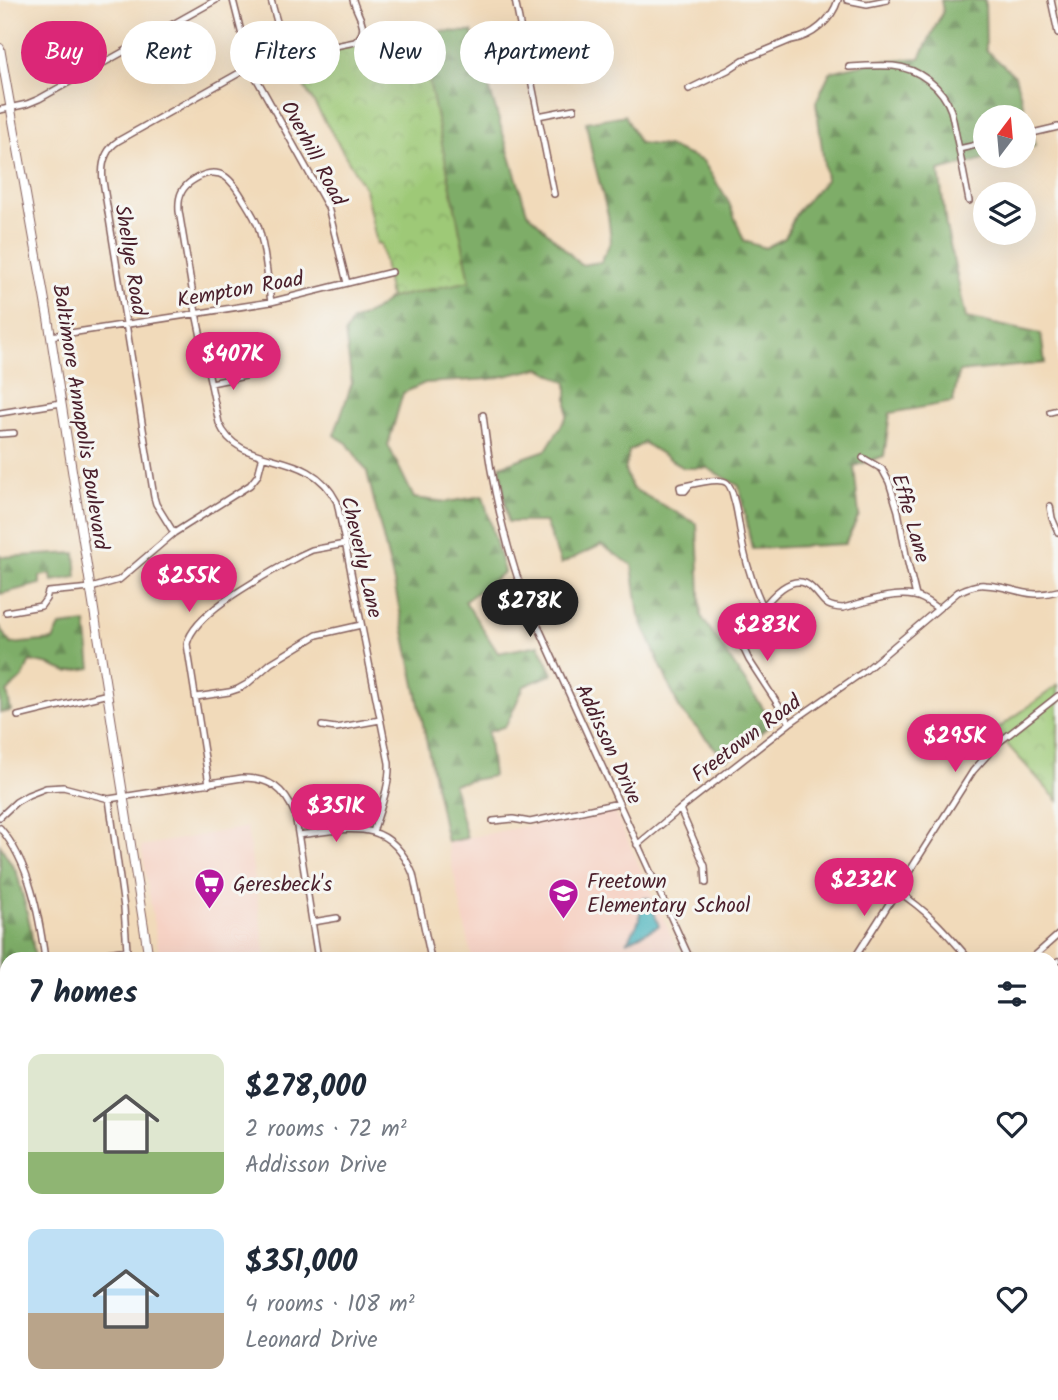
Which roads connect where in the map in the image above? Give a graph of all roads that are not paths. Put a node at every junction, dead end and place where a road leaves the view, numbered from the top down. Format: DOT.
graph roads {
  1 [pos="216,0"];
  2 [pos="233,0"];
  3 [pos="271,0"];
  4 [pos="353,0"];
  5 [pos="515,0"];
  6 [pos="838,0"];
  7 [pos="847,0"];
  8 [pos="887,0"];
  9 [pos="1051,0"];
  10 [pos="238,21"];
  11 [pos="1058,33"];
  12 [pos="0,48"];
  13 [pos="849,66"];
  14 [pos="230,78"];
  15 [pos="260,84"];
  16 [pos="689,89"];
  17 [pos="10,109"];
  18 [pos="574,109"];
  19 [pos="0,112"];
  20 [pos="538,116"];
  21 [pos="1058,127"];
  22 [pos="1036,132"];
  23 [pos="973,146"];
  24 [pos="959,149"];
  25 [pos="554,194"];
  26 [pos="970,201"];
  27 [pos="392,272"];
  28 [pos="347,283"];
  29 [pos="271,302"];
  30 [pos="196,313"];
  31 [pos="126,325"];
  32 [pos="51,336"];
  33 [pos="250,375"];
  34 [pos="211,383"];
  35 [pos="61,403"];
  36 [pos="1058,410"];
  37 [pos="1051,412"];
  38 [pos="0,413"];
  39 [pos="483,415"];
  40 [pos="14,433"];
  41 [pos="0,434"];
  42 [pos="263,456"];
  43 [pos="863,458"];
  44 [pos="689,486"];
  45 [pos="1050,506"];
  46 [pos="1058,532"];
  47 [pos="174,533"];
  48 [pos="345,544"];
  49 [pos="91,588"];
  50 [pos="1058,591"];
  51 [pos="916,596"];
  52 [pos="763,607"];
  53 [pos="938,609"];
  54 [pos="6,612"];
  55 [pos="361,625"];
  56 [pos="108,694"];
  57 [pos="1058,696"];
  58 [pos="196,697"];
  59 [pos="18,716"];
  60 [pos="380,720"];
  61 [pos="790,723"];
  62 [pos="322,726"];
  63 [pos="209,784"];
  64 [pos="124,797"];
  65 [pos="109,799"];
  66 [pos="619,803"];
  67 [pos="680,809"];
  68 [pos="0,817"];
  69 [pos="493,821"];
  70 [pos="0,828"];
  71 [pos="373,832"];
  72 [pos="299,835"];
  73 [pos="638,845"];
  74 [pos="706,883"];
  75 [pos="897,891"];
  76 [pos="141,906"];
  77 [pos="124,908"];
  78 [pos="337,918"];
  79 [pos="313,922"];
  80 [pos="1058,935"];
  81 [pos="44,952"];
  82 [pos="114,952"];
  83 [pos="148,952"];
  84 [pos="317,952"];
  85 [pos="430,952"];
  86 [pos="687,952"];
  87 [pos="858,952"];
  88 [pos="961,952"];
  89 [pos="1039,952"];
  1 -- 17 [label="street"];
  2 -- 10 [label="street, Overhill Road"];
  3 -- 4 [label="street"];
  5 -- 20 [label="street"];
  6 -- 16 [label="street"];
  7 -- 8 [label="street"];
  9 -- 11 [label="street"];
  12 -- 17 [label="main road, Baltimore Annapolis Boulevard"];
  13 -- 24 [label="street"];
  14 -- 31 [label="street, Shellye Road"];
  15 -- 28 [label="street, Overhill Road"];
  17 -- 19 [label="street"];
  17 -- 32 [label="main road, Baltimore Annapolis Boulevard"];
  18 -- 20 [label="street"];
  20 -- 25 [label="street"];
  21 -- 22 [label="street"];
  23 -- 24 [label="street"];
  24 -- 26 [label="street"];
  27 -- 28 [label="street, Kempton Road"];
  28 -- 29 [label="street, Kempton Road"];
  29 -- 30 [label="street, Kempton Road"];
  29 -- 30 [label="street, Cheverly Lane"];
  30 -- 31 [label="street, Kempton Road"];
  30 -- 34 [label="street, Cheverly Lane"];
  31 -- 32 [label="street, Kempton Road"];
  31 -- 47 [label="street, Shellye Road"];
  32 -- 35 [label="main road, Baltimore Annapolis Boulevard"];
  33 -- 34 [label="street"];
  34 -- 42 [label="street, Cheverly Lane"];
  35 -- 38 [label="street"];
  35 -- 49 [label="main road, Baltimore Annapolis Boulevard"];
  36 -- 37 [label="street"];
  39 -- 66 [label="street, Addisson Drive"];
  40 -- 41 [label="street"];
  42 -- 47 [label="street"];
  42 -- 48 [label="street, Cheverly Lane"];
  43 -- 51 [label="street, Effie Lane"];
  44 -- 52 [label="street"];
  45 -- 46 [label="street"];
  47 -- 49 [label="street"];
  48 -- 55 [label="street, Cheverly Lane"];
  48 -- 58 [label="street"];
  49 -- 54 [label="street"];
  49 -- 56 [label="main road, Baltimore Annapolis Boulevard"];
  50 -- 53 [label="street, Freetown Road"];
  51 -- 52 [label="street"];
  51 -- 53 [label="street"];
  52 -- 61 [label="street"];
  53 -- 61 [label="street, Freetown Road"];
  55 -- 58 [label="street"];
  55 -- 60 [label="street, Cheverly Lane"];
  56 -- 59 [label="street"];
  56 -- 64 [label="main road, Baltimore Annapolis Boulevard"];
  57 -- 75 [label="street"];
  58 -- 63 [label="street"];
  60 -- 62 [label="street"];
  60 -- 71 [label="street, Cheverly Lane"];
  61 -- 67 [label="street, Freetown Road"];
  63 -- 64 [label="street"];
  63 -- 72 [label="street"];
  64 -- 65 [label="street"];
  64 -- 76 [label="main road, Baltimore Annapolis Boulevard"];
  65 -- 68 [label="street"];
  65 -- 77 [label="street"];
  66 -- 69 [label="street"];
  66 -- 73 [label="street, Addisson Drive"];
  67 -- 73 [label="street, Freetown Road"];
  67 -- 74 [label="street"];
  70 -- 81 [label="street"];
  71 -- 72 [label="street"];
  71 -- 85 [label="street"];
  72 -- 79 [label="street"];
  73 -- 86 [label="street"];
  75 -- 87 [label="street"];
  75 -- 88 [label="street"];
  76 -- 77 [label="street"];
  76 -- 83 [label="main road, Baltimore Annapolis Boulevard"];
  77 -- 82 [label="street"];
  78 -- 79 [label="street"];
  79 -- 84 [label="street"];
  80 -- 89 [label="street"];
}
